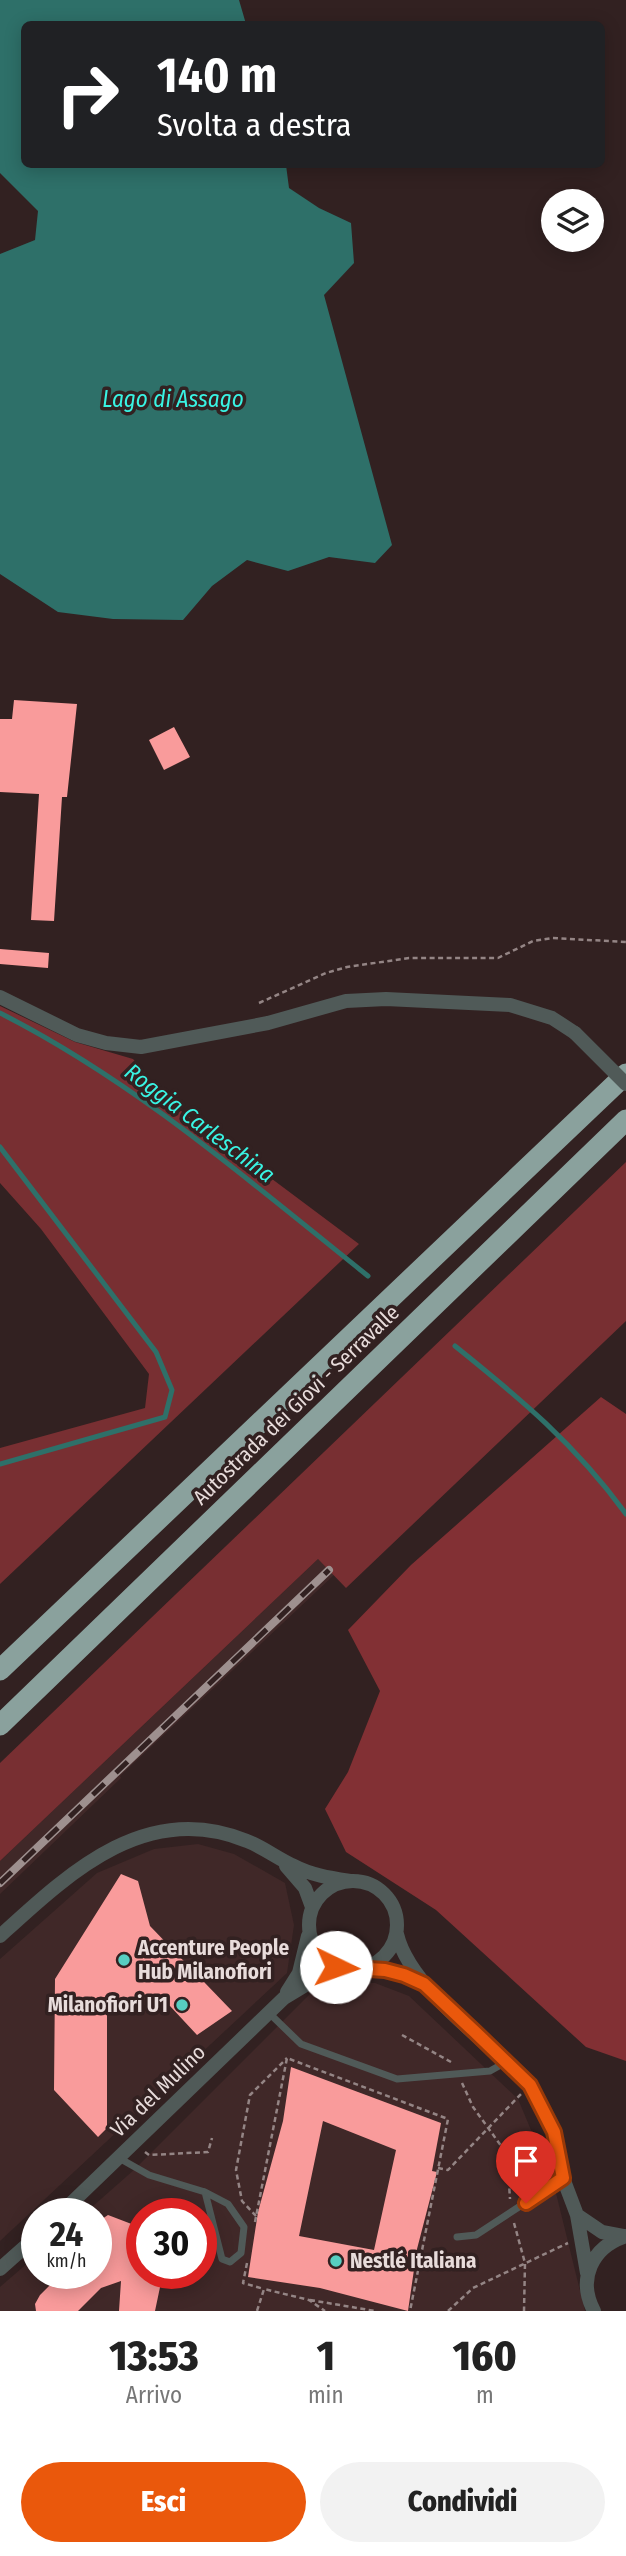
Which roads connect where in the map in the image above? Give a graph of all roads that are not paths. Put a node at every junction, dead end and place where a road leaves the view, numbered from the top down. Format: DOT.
graph roads {
  1 [pos="0,998"];
  2 [pos="626,1074"];
  3 [pos="626,1084"];
  4 [pos="626,1120"];
  5 [pos="0,1670"];
  6 [pos="0,1725"];
  7 [pos="271,1854"];
  8 [pos="350,1881"];
  9 [pos="312,1908"];
  10 [pos="308,1931"];
  11 [pos="397,1934"];
  12 [pos="0,1936"];
  13 [pos="367,1968"];
  14 [pos="351,1970"];
  15 [pos="424,1984"];
  16 [pos="284,1998"];
  17 [pos="269,2013"];
  18 [pos="507,2062"];
  19 [pos="118,2158"];
  20 [pos="563,2178"];
  21 [pos="205,2192"];
  22 [pos="77,2198"];
  23 [pos="577,2215"];
  24 [pos="625,2236"];
  25 [pos="457,2237"];
  26 [pos="21,2250"];
  27 [pos="0,2269"];
  28 [pos="587,2273"];
  29 [pos="591,2307"];
  1 -- 3 [label="street, bridge"];
  2 -- 5 [label="highway, Autostrada dei Giovi - Serravalle"];
  4 -- 6 [label="highway, Autostrada dei Giovi - Serravalle"];
  7 -- 8 [label="street"];
  7 -- 9 [label="street"];
  7 -- 12 [label="street"];
  8 -- 9 [label="street"];
  8 -- 11 [label="street"];
  9 -- 10 [label="street"];
  10 -- 14 [label="street"];
  10 -- 16 [label="street, Via del Mulino"];
  11 -- 13 [label="street"];
  11 -- 15 [label="street"];
  13 -- 14 [label="street"];
  13 -- 15 [label="street"];
  14 -- 16 [label="street, Via del Mulino"];
  15 -- 18 [label="street"];
  16 -- 17 [label="street, Via del Mulino"];
  17 -- 18 [label="lane"];
  17 -- 19 [label="street, Via del Mulino"];
  18 -- 20 [label="street"];
  19 -- 21 [label="lane"];
  19 -- 22 [label="street, Via del Mulino"];
  20 -- 23 [label="street"];
  20 -- 25 [label="lane"];
  21 -- 21 [label="lane"];
  23 -- 24 [label="street"];
  23 -- 28 [label="street"];
  24 -- 28 [label="street"];
  26 -- 27 [label="street"];
  28 -- 29 [label="street"];
}
